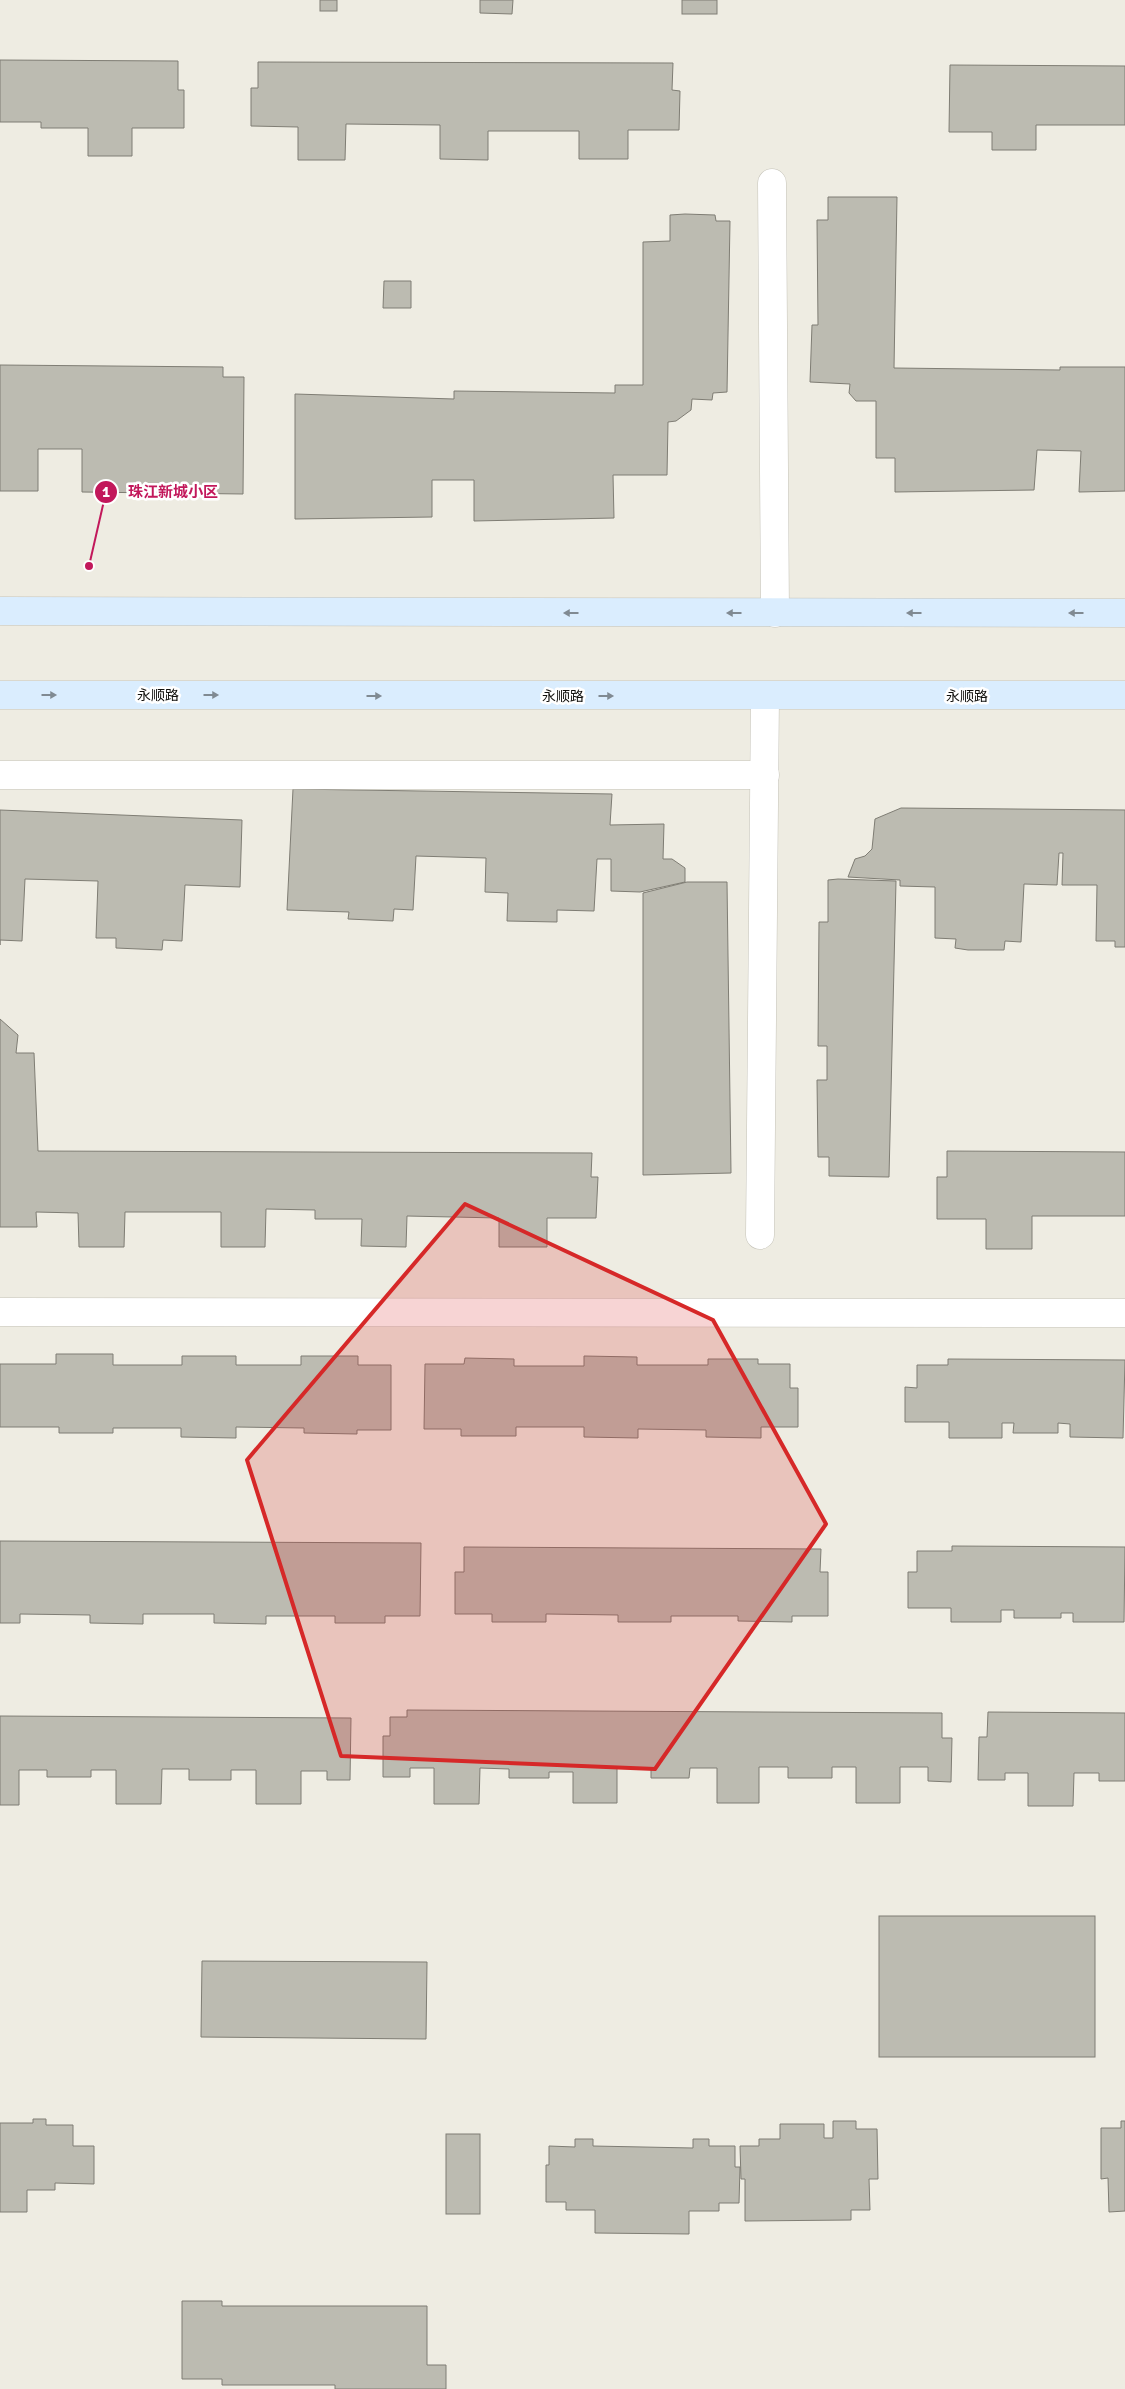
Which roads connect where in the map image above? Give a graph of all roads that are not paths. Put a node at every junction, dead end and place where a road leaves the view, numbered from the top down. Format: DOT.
graph roads {
  1 [pos="772,183"];
  2 [pos="0,611"];
  3 [pos="774,613"];
  4 [pos="1125,613"];
  5 [pos="0,695"];
  6 [pos="1125,695"];
  7 [pos="765,696"];
  8 [pos="0,775"];
  9 [pos="766,775"];
  10 [pos="760,1235"];
  11 [pos="0,1312"];
  12 [pos="1125,1313"];
  1 -- 3 [label="street"];
  3 -- 2 [label="main road, one-way"];
  4 -- 3 [label="main road, one-way"];
  5 -- 7 [label="main road, 永顺路, one-way"];
  6 -- 7 [label="main road, 永顺路"];
  7 -- 9 [label="street"];
  8 -- 9 [label="street"];
  9 -- 10 [label="street"];
  11 -- 12 [label="street"];
}
